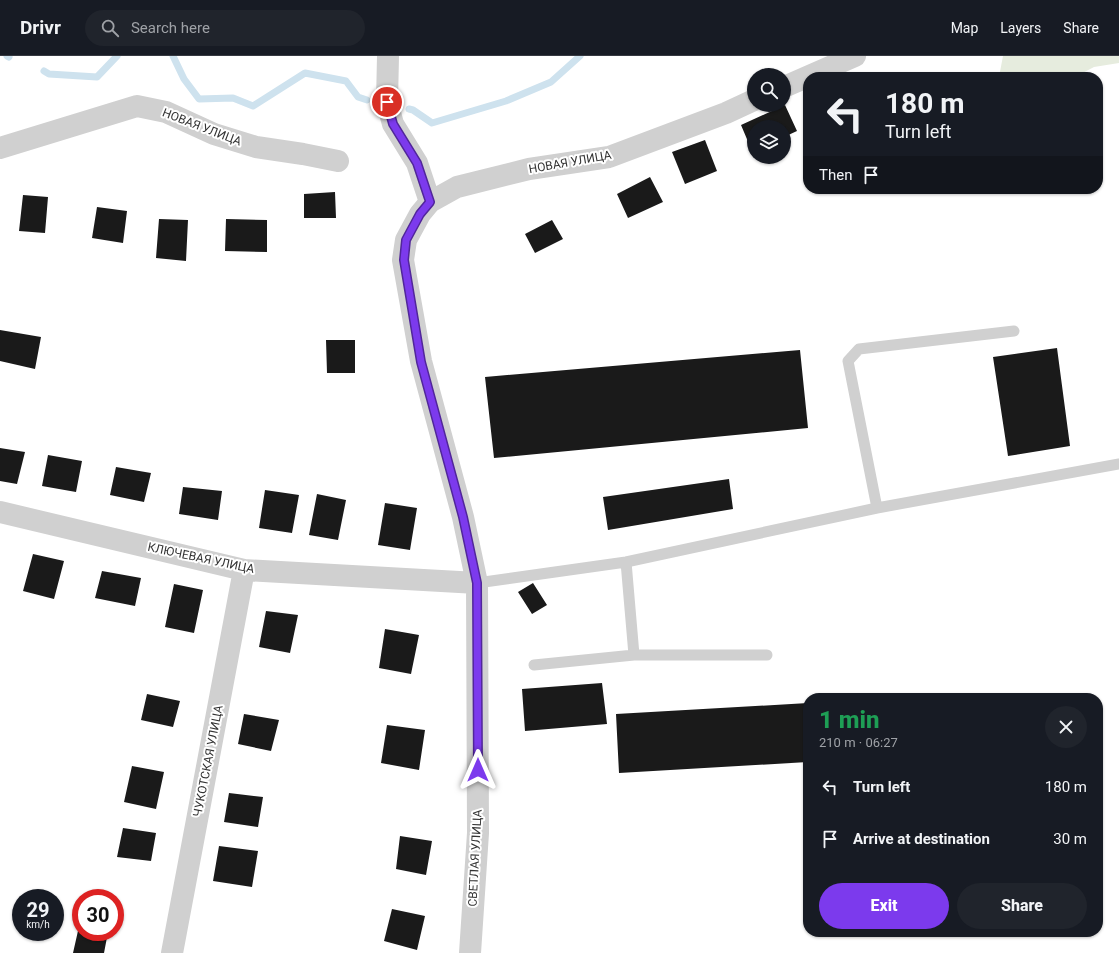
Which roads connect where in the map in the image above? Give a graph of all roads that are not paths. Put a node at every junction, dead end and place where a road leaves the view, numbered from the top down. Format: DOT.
graph roads {
  1 [pos="388,56"];
  2 [pos="855,56"];
  3 [pos="818,72"];
  4 [pos="803,79"];
  5 [pos="791,84"];
  6 [pos="747,103"];
  7 [pos="0,148"];
  8 [pos="338,161"];
  9 [pos="430,202"];
  10 [pos="1014,331"];
  11 [pos="1119,464"];
  12 [pos="877,508"];
  13 [pos="0,512"];
  14 [pos="626,562"];
  15 [pos="244,570"];
  16 [pos="477,583"];
  17 [pos="634,655"];
  18 [pos="767,655"];
  19 [pos="534,665"];
  20 [pos="172,953"];
  21 [pos="470,953"];
  1 -- 9 [label="street"];
  2 -- 3 [label="street"];
  4 -- 5 [label="street"];
  6 -- 9 [label="street, НОВАЯ УЛИЦА"];
  7 -- 8 [label="street, НОВАЯ УЛИЦА"];
  9 -- 16 [label="street, СВЕТЛАЯ УЛИЦА"];
  10 -- 12 [label="lane"];
  11 -- 12 [label="lane"];
  12 -- 14 [label="lane"];
  13 -- 15 [label="street, КЛЮЧЕВАЯ УЛИЦА"];
  14 -- 16 [label="lane"];
  14 -- 17 [label="lane"];
  15 -- 16 [label="street, КЛЮЧЕВАЯ УЛИЦА"];
  15 -- 20 [label="street, ЧУКОТСКАЯ УЛИЦА"];
  16 -- 21 [label="street, СВЕТЛАЯ УЛИЦА"];
  17 -- 18 [label="lane"];
  17 -- 19 [label="lane"];
}
